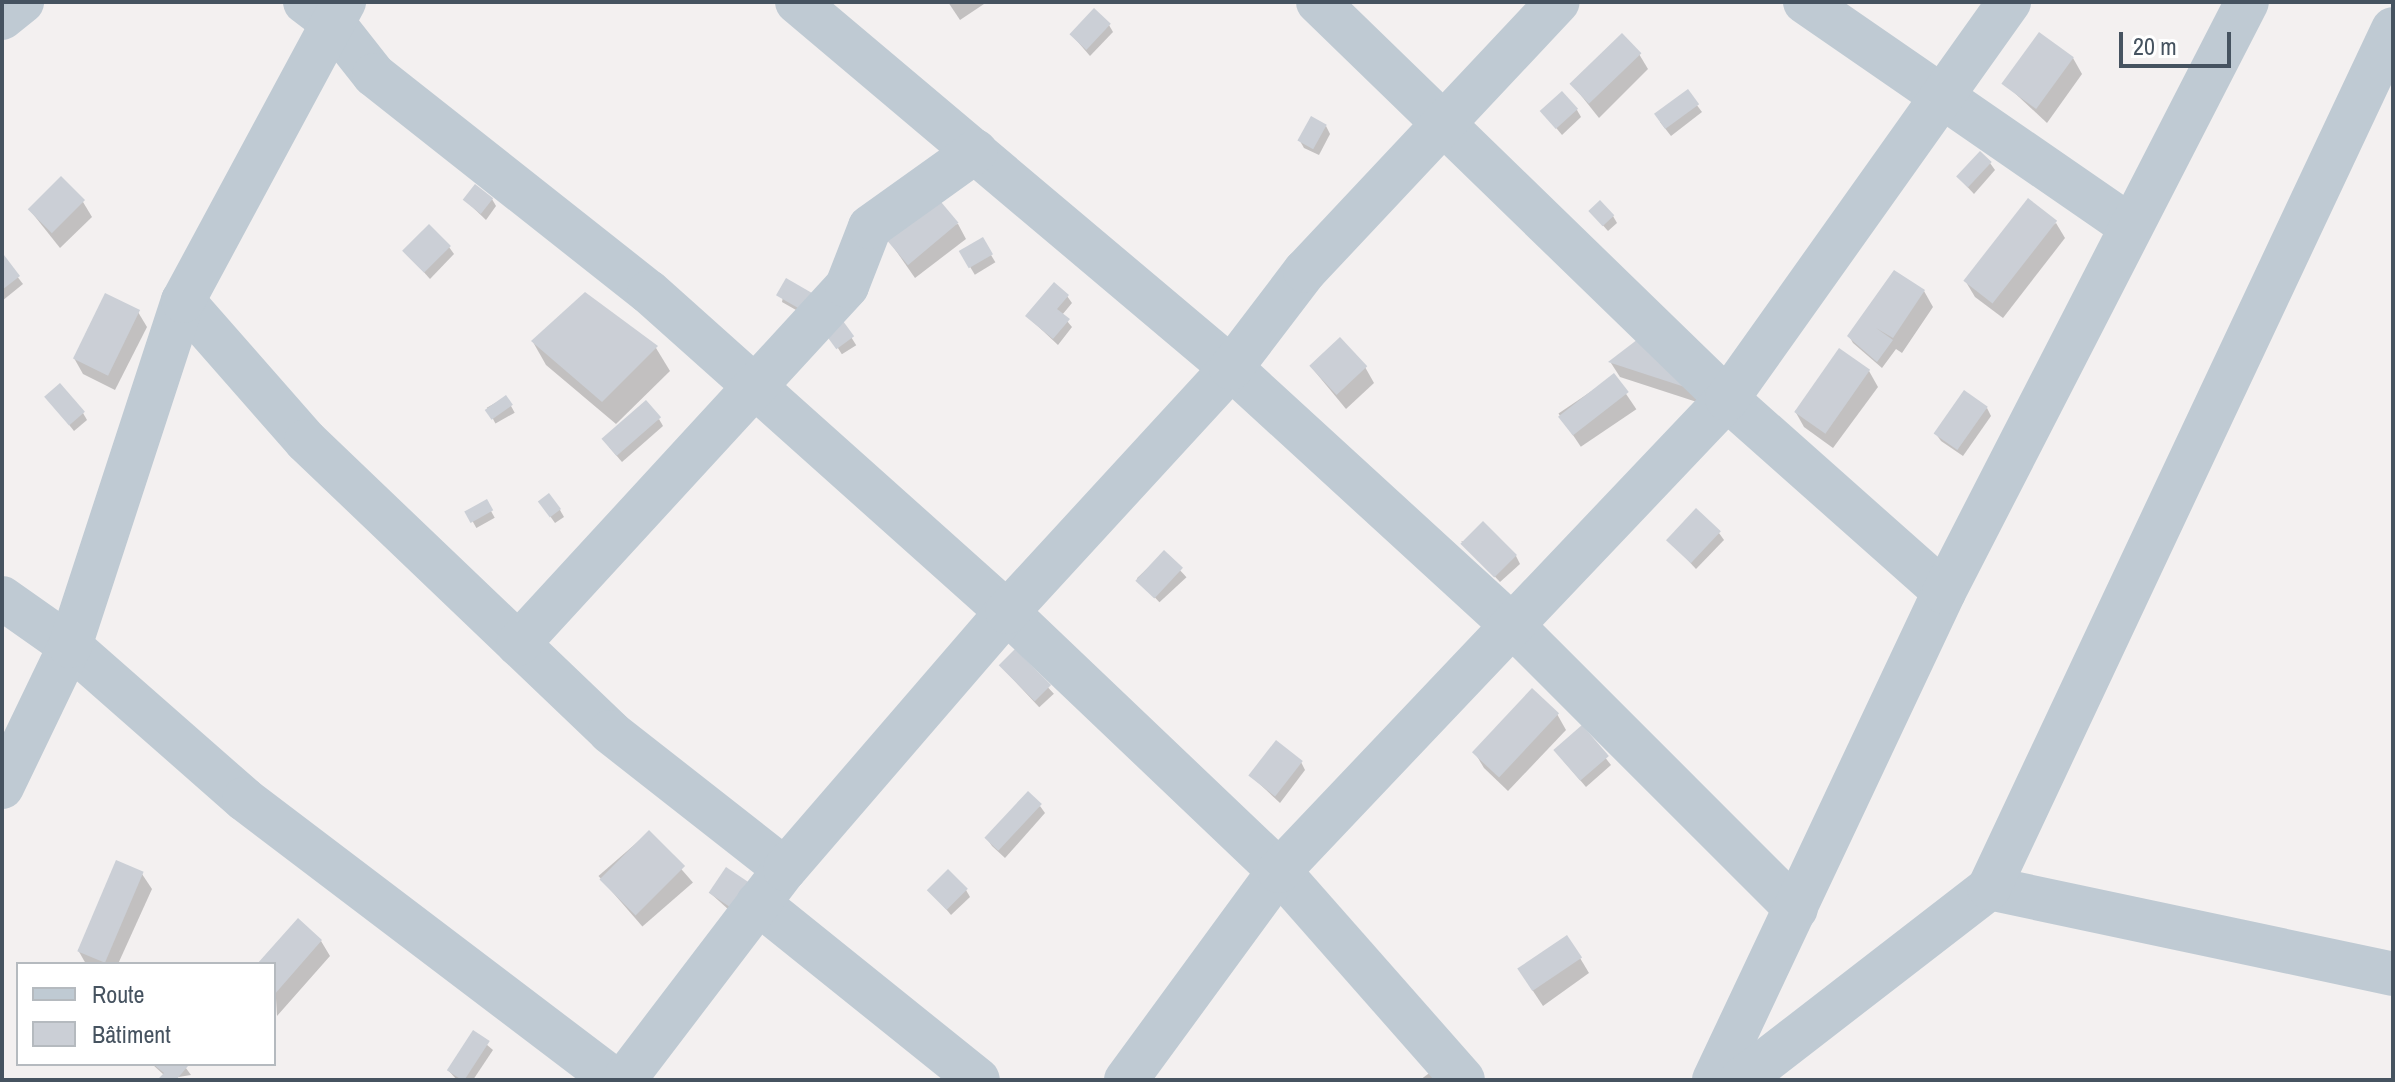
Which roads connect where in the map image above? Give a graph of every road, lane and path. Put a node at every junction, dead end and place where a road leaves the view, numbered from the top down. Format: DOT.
graph roads {
  1 [pos="22,2"];
  2 [pos="797,2"];
  3 [pos="1318,2"];
  4 [pos="1558,2"];
  5 [pos="1805,2"];
  6 [pos="2009,2"];
  7 [pos="2247,2"];
  8 [pos="328,9"];
  9 [pos="2,18"];
  10 [pos="2393,29"];
  11 [pos="1941,96"];
  12 [pos="1446,119"];
  13 [pos="976,151"];
  14 [pos="2128,225"];
  15 [pos="183,301"];
  16 [pos="1231,368"];
  17 [pos="752,389"];
  18 [pos="1727,399"];
  19 [pos="1944,592"];
  20 [pos="2,598"];
  21 [pos="1007,612"];
  22 [pos="1513,626"];
  23 [pos="518,644"];
  24 [pos="70,646"];
  25 [pos="2,787"];
  26 [pos="785,869"];
  27 [pos="1279,871"];
  28 [pos="1989,888"];
  29 [pos="758,903"];
  30 [pos="1796,909"];
  31 [pos="2393,974"];
  32 [pos="614,1080"];
  33 [pos="624,1080"];
  34 [pos="978,1080"];
  35 [pos="1126,1080"];
  36 [pos="1463,1080"];
  37 [pos="1714,1080"];
  38 [pos="1741,1080"];
  1 -- 9 [label="street"];
  2 -- 13 [label="street"];
  3 -- 12 [label="street"];
  4 -- 12 [label="street"];
  5 -- 11 [label="street"];
  6 -- 11 [label="street"];
  7 -- 14 [label="street"];
  8 -- 15 [label="street"];
  8 -- 17 [label="street"];
  10 -- 28 [label="street"];
  11 -- 14 [label="street"];
  11 -- 18 [label="street"];
  12 -- 16 [label="street"];
  12 -- 18 [label="street"];
  13 -- 16 [label="street"];
  13 -- 17 [label="street"];
  14 -- 19 [label="street"];
  15 -- 23 [label="street"];
  15 -- 24 [label="street"];
  16 -- 21 [label="street"];
  16 -- 22 [label="street"];
  17 -- 21 [label="street"];
  17 -- 23 [label="street"];
  18 -- 19 [label="street"];
  18 -- 22 [label="street"];
  19 -- 30 [label="street"];
  20 -- 24 [label="street"];
  21 -- 26 [label="street"];
  21 -- 27 [label="street"];
  22 -- 27 [label="street"];
  22 -- 30 [label="street"];
  23 -- 26 [label="street"];
  24 -- 25 [label="street"];
  24 -- 32 [label="street"];
  26 -- 29 [label="street"];
  27 -- 35 [label="street"];
  27 -- 36 [label="street"];
  28 -- 31 [label="street"];
  28 -- 38 [label="street"];
  29 -- 33 [label="street"];
  29 -- 34 [label="street"];
  30 -- 37 [label="street"];
}
